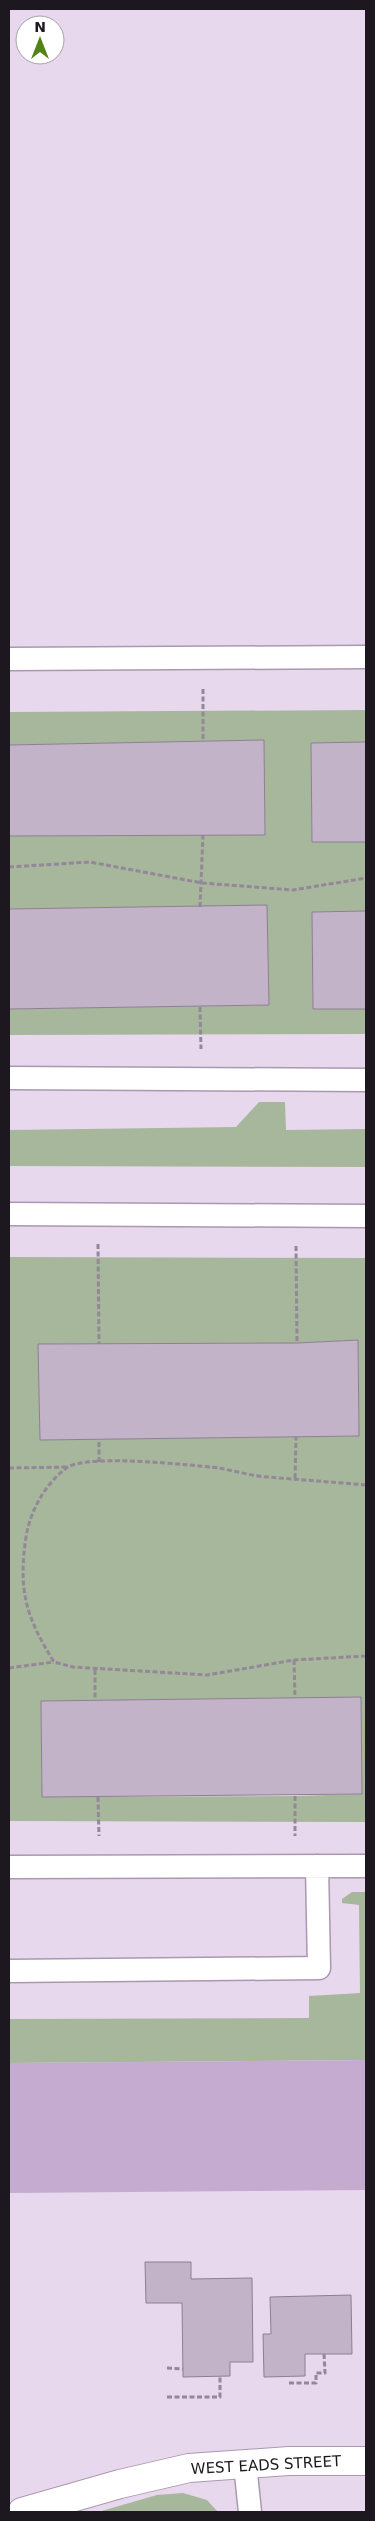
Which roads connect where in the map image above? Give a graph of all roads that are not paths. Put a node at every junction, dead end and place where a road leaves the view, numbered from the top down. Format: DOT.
graph roads {
  1 [pos="366,658"];
  2 [pos="9,659"];
  3 [pos="9,1078"];
  4 [pos="366,1080"];
  5 [pos="9,1214"];
  6 [pos="366,1216"];
  7 [pos="317,1866"];
  8 [pos="366,1866"];
  9 [pos="9,1867"];
  10 [pos="9,1972"];
  11 [pos="366,2461"];
  12 [pos="245,2464"];
  13 [pos="22,2512"];
  14 [pos="250,2512"];
  1 -- 2 [label="lane"];
  3 -- 4 [label="lane"];
  5 -- 6 [label="lane"];
  7 -- 8 [label="lane"];
  7 -- 9 [label="lane"];
  7 -- 10 [label="lane"];
  11 -- 12 [label="street, WEST EADS STREET"];
  12 -- 13 [label="street, WEST EADS STREET"];
  12 -- 14 [label="lane"];
}
